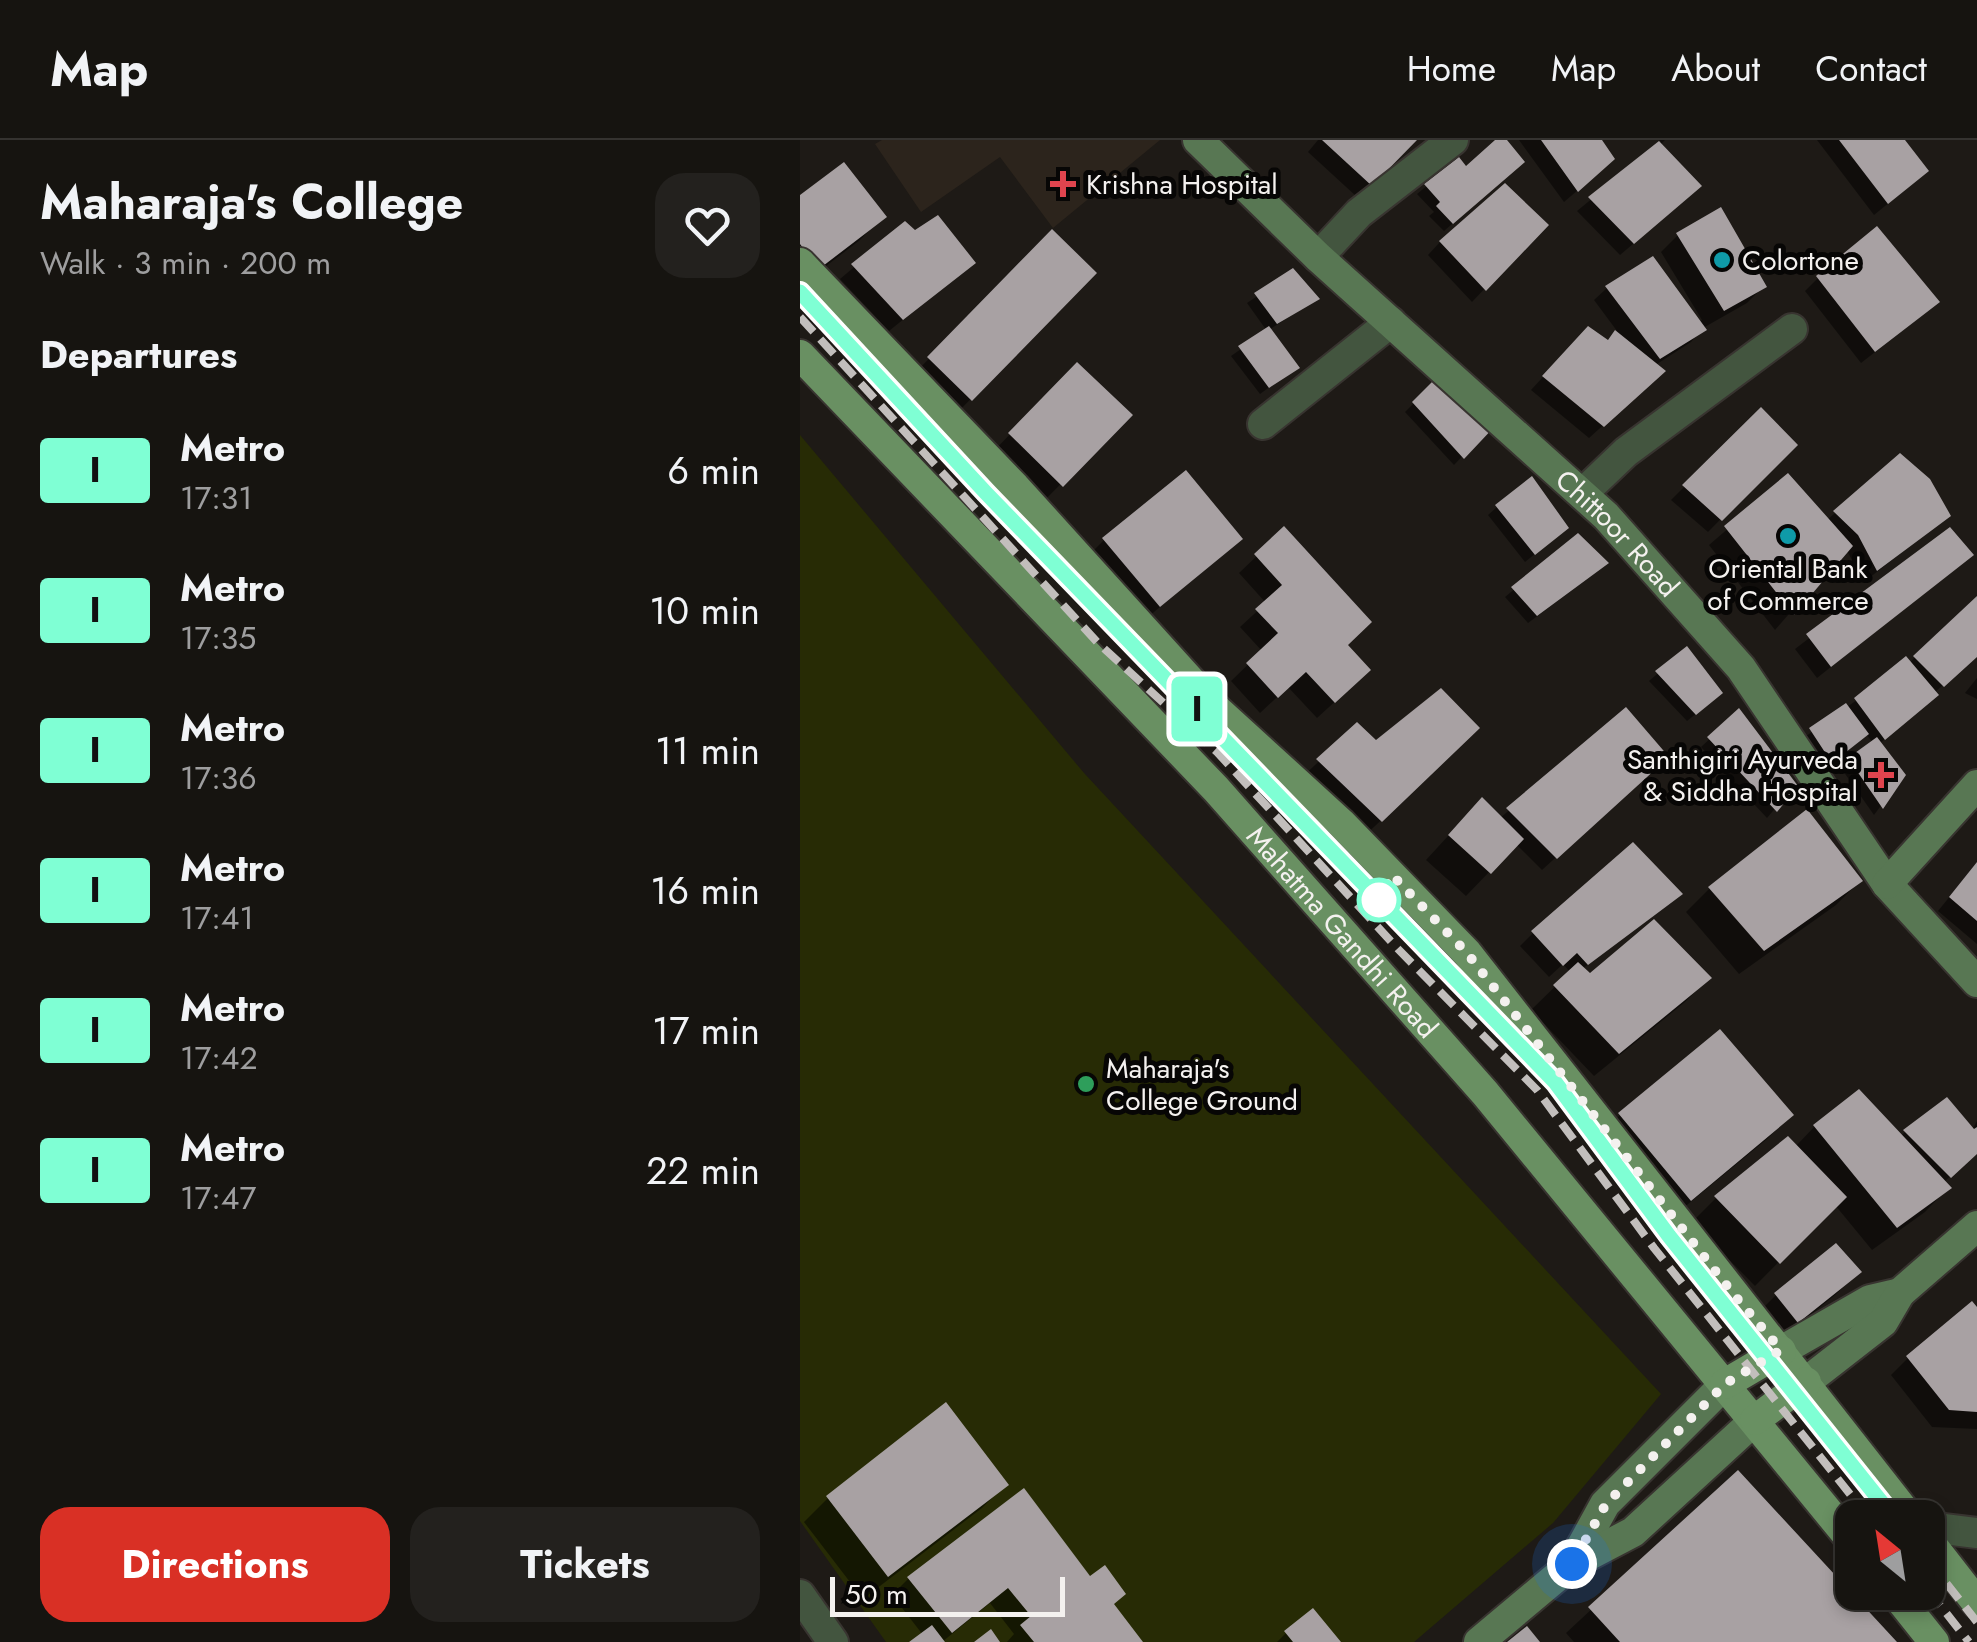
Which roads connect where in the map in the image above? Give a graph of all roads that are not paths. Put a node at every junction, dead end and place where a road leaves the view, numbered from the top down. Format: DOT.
graph roads {
  1 [pos="1198,140"];
  2 [pos="1453,140"];
  3 [pos="1318,257"];
  4 [pos="805,279"];
  5 [pos="1391,322"];
  6 [pos="1792,329"];
  7 [pos="800,355"];
  8 [pos="1263,424"];
  9 [pos="1582,494"];
  10 [pos="1977,785"];
  11 [pos="1887,884"];
  12 [pos="1977,982"];
  13 [pos="1977,1226"];
  14 [pos="1900,1294"];
  15 [pos="1781,1350"];
  16 [pos="1806,1382"];
  17 [pos="1725,1384"];
  18 [pos="1755,1420"];
  19 [pos="1896,1500"];
  20 [pos="1835,1520"];
  21 [pos="1945,1529"];
  22 [pos="1977,1533"];
  23 [pos="1945,1562"];
  24 [pos="1572,1564"];
  25 [pos="800,1594"];
  26 [pos="1977,1603"];
  27 [pos="1908,1610"];
  28 [pos="833,1642"];
  29 [pos="1479,1642"];
  30 [pos="1934,1642"];
  1 -- 3 [label="main road, Chittoor Road"];
  2 -- 3 [label="street"];
  3 -- 5 [label="main road, Chittoor Road"];
  4 -- 15 [label="main road"];
  5 -- 8 [label="street"];
  5 -- 9 [label="main road, Chittoor Road"];
  6 -- 9 [label="street"];
  7 -- 17 [label="main road, Mahatma Gandhi Road"];
  9 -- 11 [label="main road, Chittoor Road"];
  10 -- 11 [label="main road"];
  11 -- 12 [label="main road, Chittoor Road"];
  13 -- 14 [label="main road"];
  14 -- 15 [label="main road"];
  14 -- 16 [label="main road"];
  15 -- 16 [label="main road"];
  15 -- 17 [label="main road"];
  16 -- 18 [label="main road"];
  16 -- 19 [label="main road"];
  17 -- 18 [label="main road, Mahatma Gandhi Road"];
  17 -- 24 [label="main road"];
  18 -- 20 [label="main road, Mahatma Gandhi Road"];
  18 -- 24 [label="main road"];
  21 -- 22 [label="street"];
  23 -- 26 [label="main road"];
  24 -- 29 [label="main road"];
  25 -- 28 [label="street"];
  27 -- 30 [label="main road"];
}
